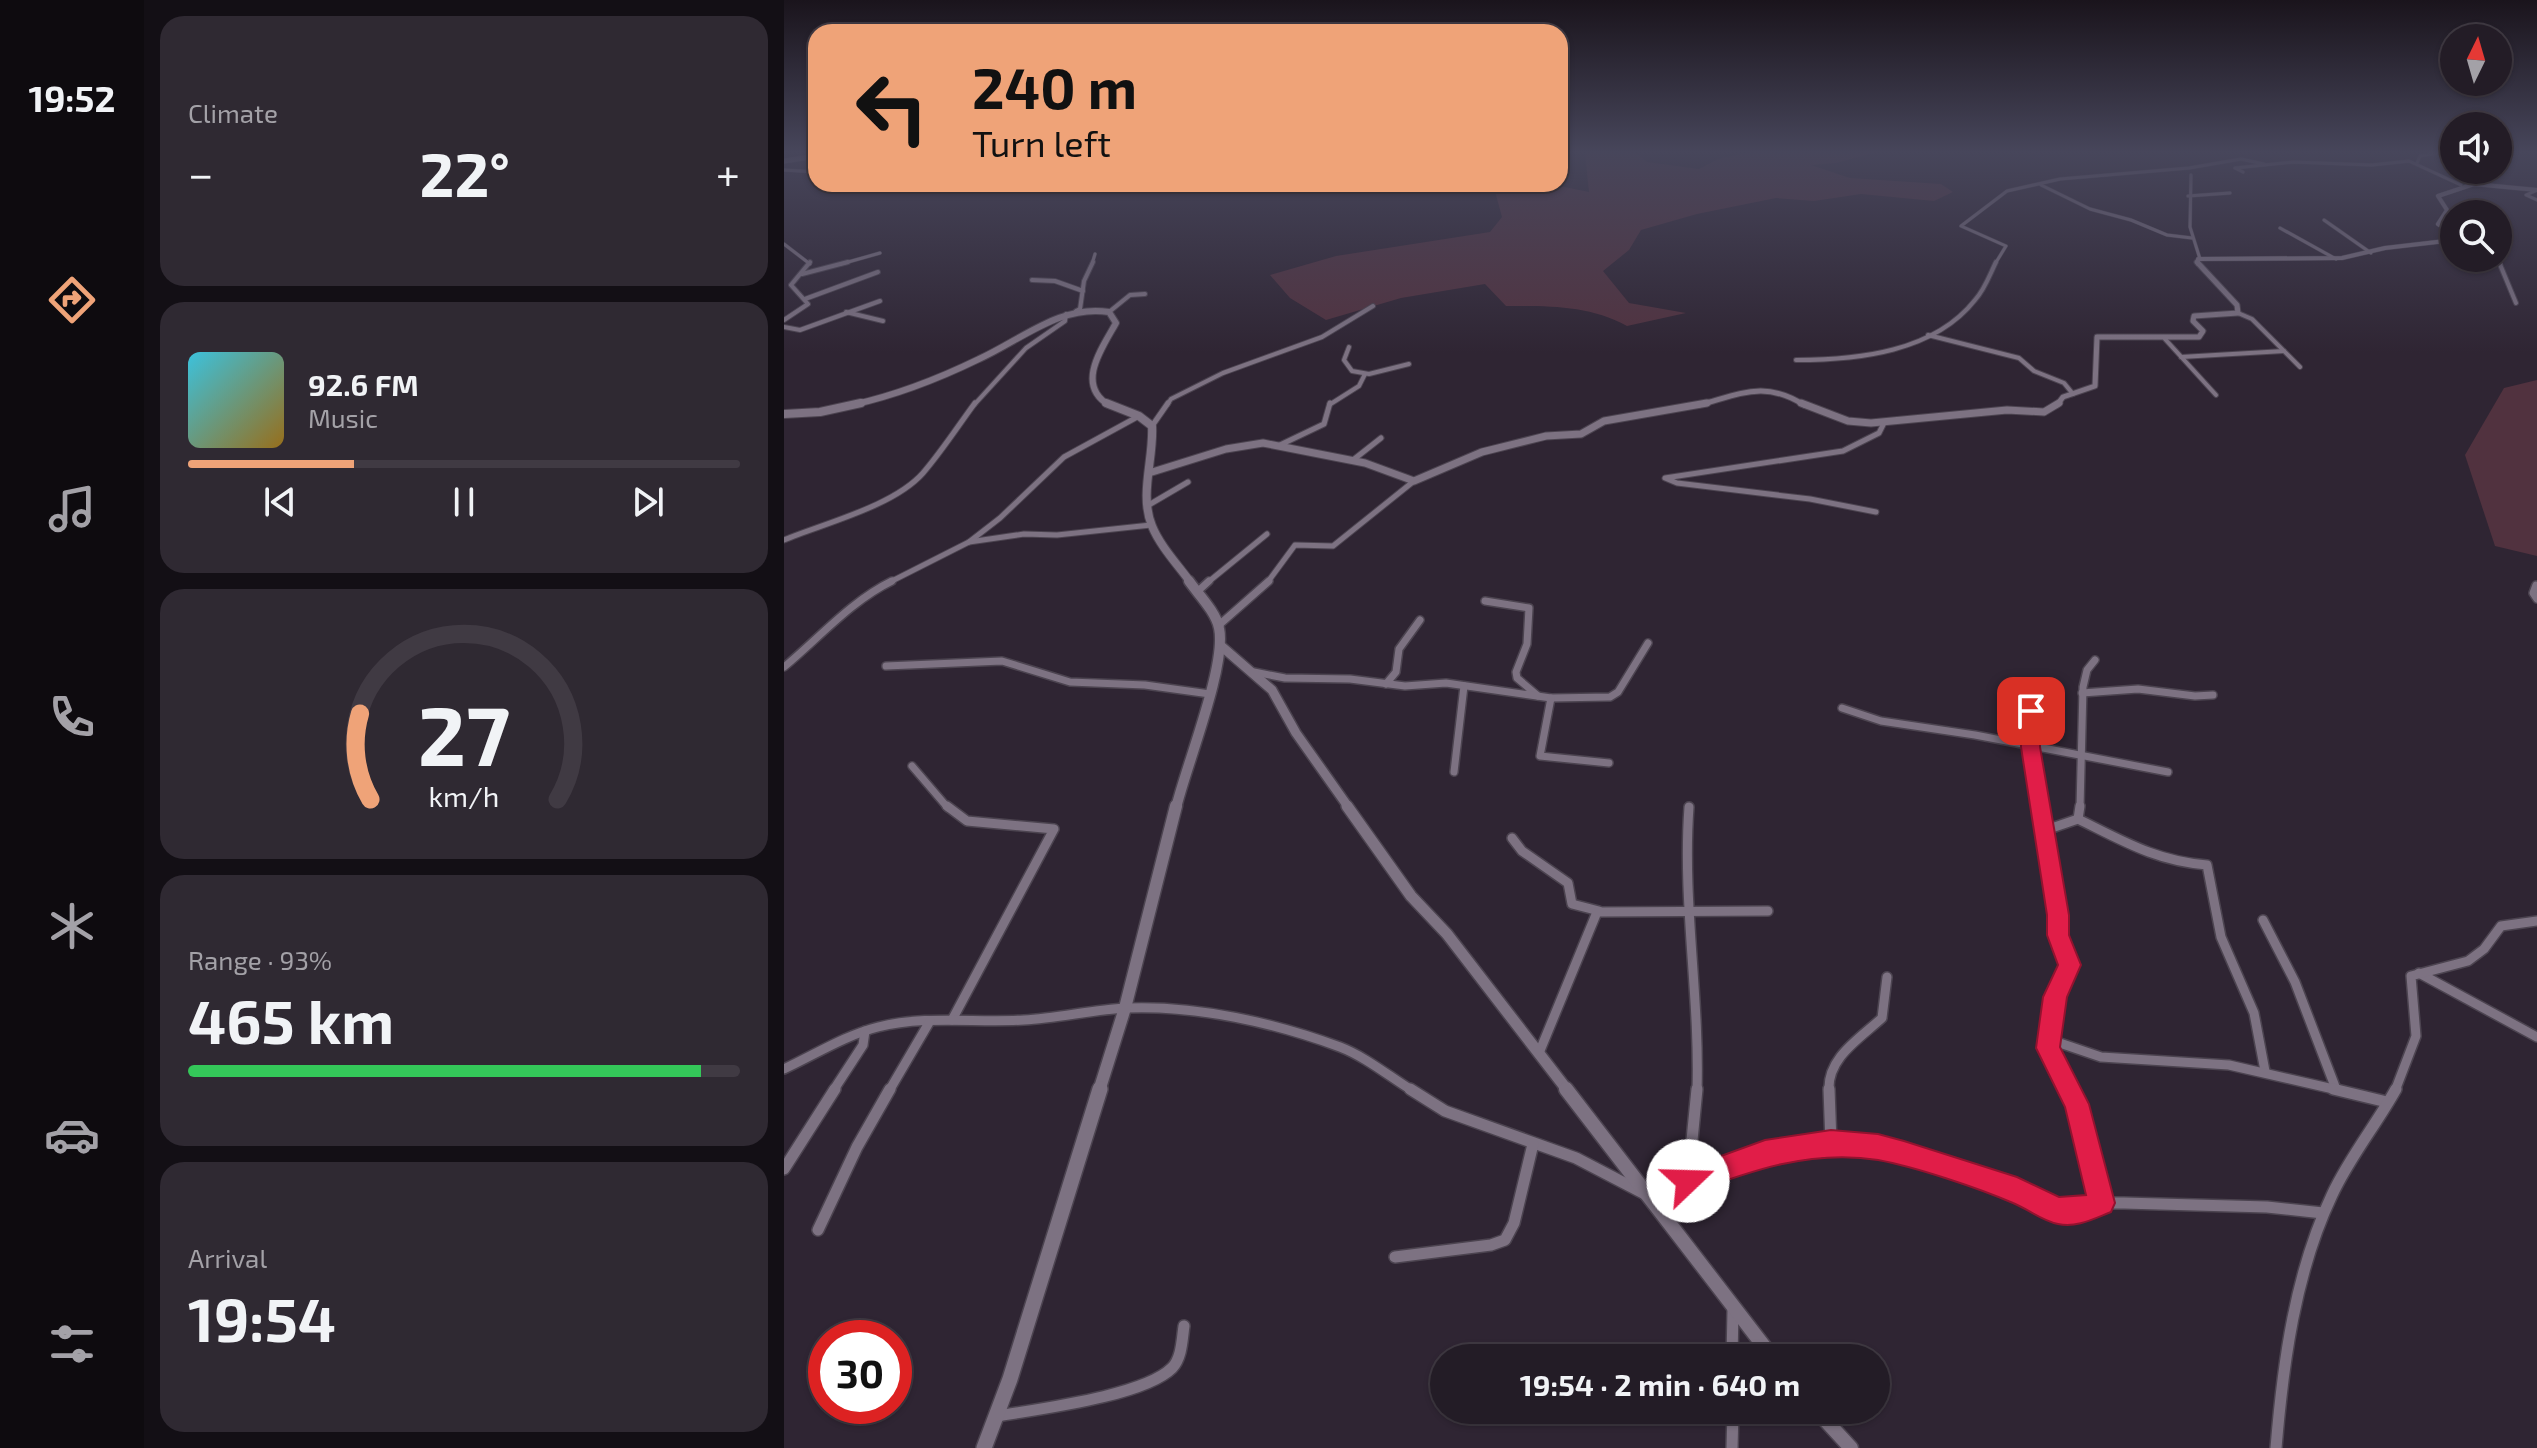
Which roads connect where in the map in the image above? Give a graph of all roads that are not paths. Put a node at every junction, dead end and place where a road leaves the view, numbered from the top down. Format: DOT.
graph roads {
  1 [pos="1969,219"];
  2 [pos="2126,219"];
  3 [pos="2192,219"];
  4 [pos="2324,220"];
  5 [pos="2280,228"];
  6 [pos="2192,238"];
  7 [pos="2440,240"];
  8 [pos="784,244"];
  9 [pos="880,253"];
  10 [pos="2371,253"];
  11 [pos="1095,254"];
  12 [pos="2200,259"];
  13 [pos="2336,259"];
  14 [pos="878,272"];
  15 [pos="2505,272"];
  16 [pos="802,274"];
  17 [pos="1032,280"];
  18 [pos="1083,291"];
  19 [pos="1145,294"];
  20 [pos="805,299"];
  21 [pos="880,301"];
  22 [pos="2516,303"];
  23 [pos="1373,306"];
  24 [pos="845,312"];
  25 [pos="1071,312"];
  26 [pos="1109,312"];
  27 [pos="2238,313"];
  28 [pos="784,320"];
  29 [pos="883,321"];
  30 [pos="784,327"];
  31 [pos="1928,335"];
  32 [pos="2165,339"];
  33 [pos="1349,347"];
  34 [pos="2284,351"];
  35 [pos="2181,357"];
  36 [pos="1796,360"];
  37 [pos="1409,364"];
  38 [pos="2300,367"];
  39 [pos="1365,374"];
  40 [pos="2073,394"];
  41 [pos="2216,395"];
  42 [pos="784,414"];
  43 [pos="1139,416"];
  44 [pos="1884,423"];
  45 [pos="1152,426"];
  46 [pos="1381,438"];
  47 [pos="1280,445"];
  48 [pos="1353,460"];
  49 [pos="1149,473"];
  50 [pos="1414,481"];
  51 [pos="1188,482"];
  52 [pos="1147,506"];
  53 [pos="1876,512"];
  54 [pos="1151,525"];
  55 [pos="1267,534"];
  56 [pos="784,540"];
  57 [pos="969,542"];
  58 [pos="2536,585"];
  59 [pos="1197,592"];
  60 [pos="2537,599"];
  61 [pos="1485,601"];
  62 [pos="1420,620"];
  63 [pos="1219,625"];
  64 [pos="1648,643"];
  65 [pos="1220,645"];
  66 [pos="2095,660"];
  67 [pos="886,666"];
  68 [pos="784,667"];
  69 [pos="1254,672"];
  70 [pos="1386,684"];
  71 [pos="1464,686"];
  72 [pos="2082,693"];
  73 [pos="1210,694"];
  74 [pos="2213,695"];
  75 [pos="1538,696"];
  76 [pos="1551,698"];
  77 [pos="1842,708"];
  78 [pos="2031,711"];
  79 [pos="2031,747"];
  80 [pos="2083,756"];
  81 [pos="1609,763"];
  82 [pos="912,766"];
  83 [pos="1454,772"];
  84 [pos="2168,772"];
  85 [pos="1689,807"];
  86 [pos="2078,819"];
  87 [pos="2043,831"];
  88 [pos="1512,838"];
  89 [pos="1599,911"];
  90 [pos="1768,911"];
  91 [pos="1689,913"];
  92 [pos="2263,920"];
  93 [pos="2537,921"];
  94 [pos="2417,972"];
  95 [pos="1887,977"];
  96 [pos="1125,1008"];
  97 [pos="952,1020"];
  98 [pos="930,1021"];
  99 [pos="865,1031"];
  100 [pos="2537,1037"];
  101 [pos="2048,1039"];
  102 [pos="1539,1053"];
  103 [pos="784,1069"];
  104 [pos="2265,1071"];
  105 [pos="2336,1089"];
  106 [pos="2387,1102"];
  107 [pos="1831,1143"];
  108 [pos="1533,1144"];
  109 [pos="784,1169"];
  110 [pos="1688,1181"];
  111 [pos="1649,1196"];
  112 [pos="2101,1203"];
  113 [pos="2323,1213"];
  114 [pos="818,1230"];
  115 [pos="1395,1257"];
  116 [pos="1733,1310"];
  117 [pos="1184,1326"];
  118 [pos="1732,1344"];
  119 [pos="1761,1344"];
  120 [pos="996,1416"];
  121 [pos="1733,1424"];
  122 [pos="1829,1424"];
  123 [pos="984,1448"];
  124 [pos="1732,1448"];
  125 [pos="1851,1448"];
  126 [pos="2276,1448"];
  1 -- 31 [label="street"];
  2 -- 6 [label="street"];
  3 -- 6 [label="street"];
  4 -- 10 [label="street"];
  5 -- 13 [label="street"];
  6 -- 12 [label="street"];
  7 -- 10 [label="street"];
  8 -- 16 [label="street"];
  9 -- 16 [label="street"];
  10 -- 13 [label="street"];
  11 -- 18 [label="street"];
  12 -- 13 [label="street"];
  12 -- 27 [label="street"];
  14 -- 20 [label="street"];
  15 -- 22 [label="street"];
  16 -- 20 [label="street"];
  17 -- 18 [label="street"];
  18 -- 25 [label="street"];
  19 -- 26 [label="street"];
  20 -- 28 [label="street"];
  21 -- 24 [label="street"];
  23 -- 45 [label="street"];
  24 -- 29 [label="street"];
  24 -- 30 [label="street"];
  25 -- 26 [label="main road"];
  25 -- 42 [label="main road"];
  25 -- 56 [label="street"];
  26 -- 43 [label="main road"];
  27 -- 32 [label="street"];
  27 -- 34 [label="street"];
  31 -- 36 [label="street"];
  31 -- 40 [label="street"];
  32 -- 35 [label="street"];
  32 -- 40 [label="street"];
  33 -- 39 [label="street"];
  34 -- 35 [label="street"];
  34 -- 38 [label="street"];
  35 -- 41 [label="street"];
  37 -- 39 [label="street"];
  39 -- 47 [label="street"];
  40 -- 44 [label="street"];
  43 -- 45 [label="main road"];
  43 -- 57 [label="street"];
  44 -- 50 [label="street"];
  44 -- 53 [label="street"];
  45 -- 49 [label="main road"];
  46 -- 48 [label="street"];
  47 -- 48 [label="street"];
  47 -- 49 [label="street"];
  48 -- 50 [label="street"];
  49 -- 52 [label="main road"];
  50 -- 63 [label="street"];
  51 -- 52 [label="street"];
  52 -- 54 [label="main road"];
  54 -- 57 [label="street"];
  54 -- 59 [label="main road"];
  55 -- 59 [label="street"];
  57 -- 68 [label="street"];
  58 -- 60 [label="street"];
  59 -- 63 [label="main road"];
  61 -- 75 [label="street"];
  62 -- 70 [label="street"];
  63 -- 65 [label="main road"];
  64 -- 76 [label="street"];
  65 -- 69 [label="street"];
  65 -- 73 [label="main road"];
  66 -- 72 [label="street"];
  67 -- 73 [label="street"];
  69 -- 70 [label="street"];
  69 -- 102 [label="street"];
  70 -- 71 [label="street"];
  71 -- 75 [label="street"];
  71 -- 83 [label="street"];
  72 -- 74 [label="street"];
  72 -- 80 [label="street"];
  73 -- 96 [label="main road"];
  75 -- 76 [label="street"];
  76 -- 81 [label="street"];
  77 -- 79 [label="street"];
  78 -- 79 [label="street"];
  79 -- 80 [label="street"];
  79 -- 87 [label="street"];
  80 -- 84 [label="street"];
  80 -- 86 [label="street"];
  82 -- 97 [label="street"];
  85 -- 91 [label="street"];
  86 -- 87 [label="street"];
  86 -- 104 [label="street"];
  87 -- 101 [label="street"];
  88 -- 89 [label="street"];
  89 -- 91 [label="street"];
  89 -- 102 [label="street"];
  90 -- 91 [label="street"];
  91 -- 110 [label="street"];
  92 -- 105 [label="street"];
  93 -- 94 [label="street"];
  94 -- 100 [label="street"];
  94 -- 106 [label="street"];
  95 -- 107 [label="street"];
  96 -- 97 [label="street"];
  96 -- 108 [label="street"];
  96 -- 120 [label="main road"];
  97 -- 98 [label="street"];
  98 -- 99 [label="street"];
  98 -- 114 [label="street"];
  99 -- 103 [label="street"];
  99 -- 109 [label="street"];
  101 -- 104 [label="street"];
  101 -- 112 [label="street"];
  102 -- 111 [label="street"];
  104 -- 105 [label="street"];
  105 -- 106 [label="street"];
  106 -- 113 [label="street"];
  107 -- 110 [label="street"];
  107 -- 112 [label="street"];
  108 -- 111 [label="street"];
  108 -- 115 [label="street"];
  110 -- 111 [label="street"];
  111 -- 116 [label="street"];
  112 -- 113 [label="street"];
  113 -- 126 [label="street"];
  116 -- 118 [label="street"];
  116 -- 119 [label="street"];
  117 -- 120 [label="street"];
  120 -- 123 [label="main road"];
  121 -- 124 [label="street"];
  122 -- 125 [label="street"];
}
